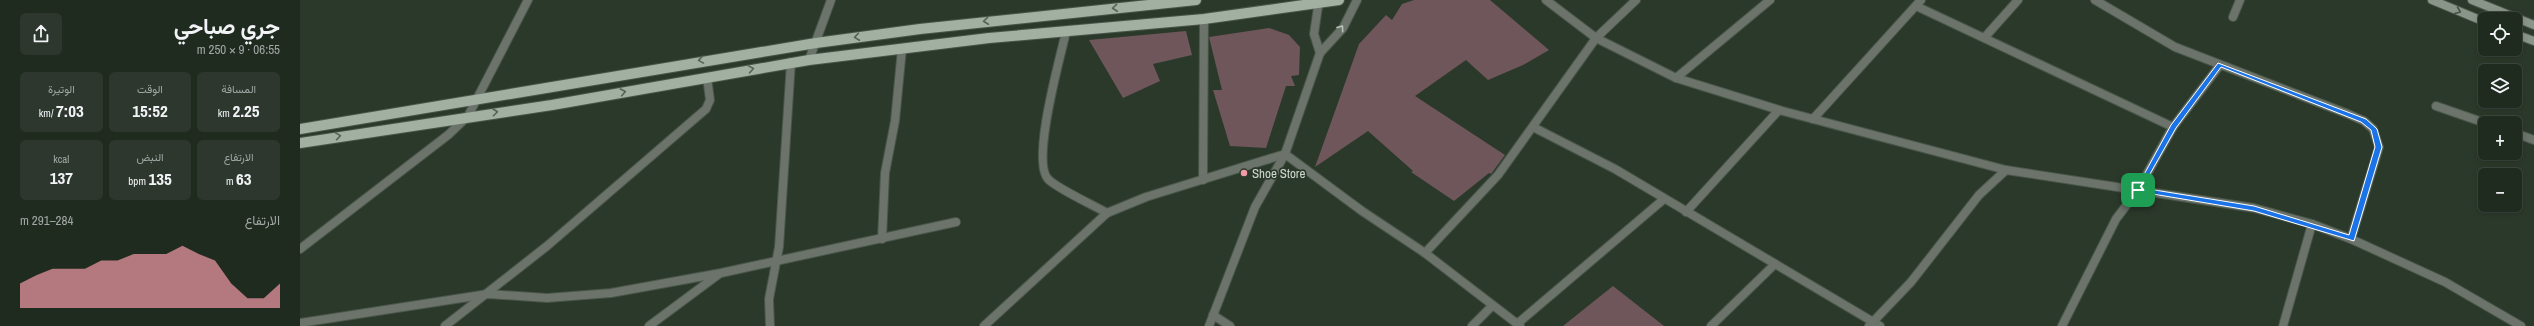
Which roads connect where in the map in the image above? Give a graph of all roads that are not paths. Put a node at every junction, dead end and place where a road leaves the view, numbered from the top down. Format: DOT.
graph roads {
  1 [pos="528,0"];
  2 [pos="831,0"];
  3 [pos="1196,0"];
  4 [pos="1339,0"];
  5 [pos="1357,0"];
  6 [pos="1546,0"];
  7 [pos="1636,0"];
  8 [pos="1770,0"];
  9 [pos="2018,0"];
  10 [pos="2095,0"];
  11 [pos="2240,0"];
  12 [pos="2432,0"];
  13 [pos="2472,0"];
  14 [pos="1319,2"];
  15 [pos="1919,3"];
  16 [pos="2234,17"];
  17 [pos="1204,19"];
  18 [pos="2478,19"];
  19 [pos="2534,25"];
  20 [pos="1066,32"];
  21 [pos="1985,37"];
  22 [pos="2522,37"];
  23 [pos="1596,38"];
  24 [pos="2534,41"];
  25 [pos="816,43"];
  26 [pos="902,49"];
  27 [pos="1320,53"];
  28 [pos="809,60"];
  29 [pos="791,62"];
  30 [pos="2220,65"];
  31 [pos="707,77"];
  32 [pos="1676,78"];
  33 [pos="477,99"];
  34 [pos="2436,106"];
  35 [pos="1779,110"];
  36 [pos="468,116"];
  37 [pos="1813,119"];
  38 [pos="2478,121"];
  39 [pos="1533,127"];
  40 [pos="2173,127"];
  41 [pos="300,129"];
  42 [pos="2522,136"];
  43 [pos="2534,140"];
  44 [pos="300,143"];
  45 [pos="1285,154"];
  46 [pos="2006,170"];
  47 [pos="1202,180"];
  48 [pos="2138,190"];
  49 [pos="1664,199"];
  50 [pos="1686,212"];
  51 [pos="1107,213"];
  52 [pos="956,222"];
  53 [pos="2312,224"];
  54 [pos="882,239"];
  55 [pos="2351,239"];
  56 [pos="300,249"];
  57 [pos="1425,253"];
  58 [pos="777,260"];
  59 [pos="1775,264"];
  60 [pos="722,273"];
  61 [pos="488,294"];
  62 [pos="1492,306"];
  63 [pos="1213,315"];
  64 [pos="300,323"];
  65 [pos="1519,325"];
  66 [pos="1874,325"];
  67 [pos="445,326"];
  68 [pos="649,326"];
  69 [pos="770,326"];
  70 [pos="984,326"];
  71 [pos="1209,326"];
  72 [pos="1230,326"];
  73 [pos="1472,326"];
  74 [pos="1711,326"];
  75 [pos="2062,326"];
  76 [pos="2283,326"];
  77 [pos="2521,326"];
  1 -- 33 [label="street"];
  2 -- 25 [label="street"];
  3 -- 25 [label="main road, one-way"];
  4 -- 14 [label="main road"];
  27 -- 5 [label="street, one-way"];
  6 -- 23 [label="street"];
  7 -- 23 [label="street"];
  8 -- 32 [label="street"];
  9 -- 21 [label="street"];
  10 -- 30 [label="street"];
  11 -- 16 [label="street"];
  12 -- 18 [label="main road, one-way"];
  13 -- 19 [label="main road"];
  14 -- 17 [label="main road"];
  14 -- 27 [label="street"];
  15 -- 21 [label="street"];
  15 -- 37 [label="street"];
  17 -- 20 [label="main road"];
  17 -- 47 [label="street"];
  20 -- 26 [label="main road"];
  20 -- 51 [label="street"];
  21 -- 40 [label="street"];
  22 -- 24 [label="main road"];
  23 -- 32 [label="street"];
  23 -- 39 [label="street"];
  25 -- 28 [label="street"];
  25 -- 33 [label="main road, one-way"];
  26 -- 28 [label="main road"];
  26 -- 54 [label="street"];
  27 -- 45 [label="street"];
  28 -- 29 [label="main road"];
  31 -- 29 [label="main road, one-way"];
  29 -- 58 [label="street"];
  30 -- 40 [label="street"];
  30 -- 55 [label="street"];
  36 -- 31 [label="main road, one-way"];
  31 -- 61 [label="street"];
  32 -- 35 [label="street"];
  33 -- 36 [label="street"];
  33 -- 41 [label="main road"];
  34 -- 38 [label="street"];
  35 -- 37 [label="street"];
  35 -- 50 [label="street"];
  44 -- 36 [label="main road, one-way"];
  36 -- 56 [label="street"];
  37 -- 46 [label="street"];
  39 -- 49 [label="street"];
  39 -- 57 [label="street"];
  40 -- 48 [label="street"];
  42 -- 43 [label="street"];
  45 -- 47 [label="street"];
  45 -- 57 [label="street"];
  45 -- 63 [label="street"];
  46 -- 48 [label="street"];
  46 -- 66 [label="street"];
  47 -- 51 [label="street"];
  48 -- 53 [label="street"];
  48 -- 75 [label="street"];
  49 -- 50 [label="street"];
  49 -- 65 [label="street"];
  50 -- 59 [label="street"];
  51 -- 70 [label="street"];
  52 -- 54 [label="street"];
  53 -- 55 [label="street"];
  53 -- 76 [label="street"];
  54 -- 58 [label="street"];
  55 -- 77 [label="street"];
  57 -- 62 [label="street"];
  58 -- 60 [label="street"];
  58 -- 69 [label="street"];
  59 -- 66 [label="street"];
  59 -- 74 [label="street"];
  60 -- 61 [label="street"];
  60 -- 68 [label="street"];
  61 -- 64 [label="street"];
  61 -- 67 [label="street"];
  62 -- 65 [label="street"];
  62 -- 73 [label="street"];
  63 -- 71 [label="street"];
  63 -- 72 [label="street"];
}
